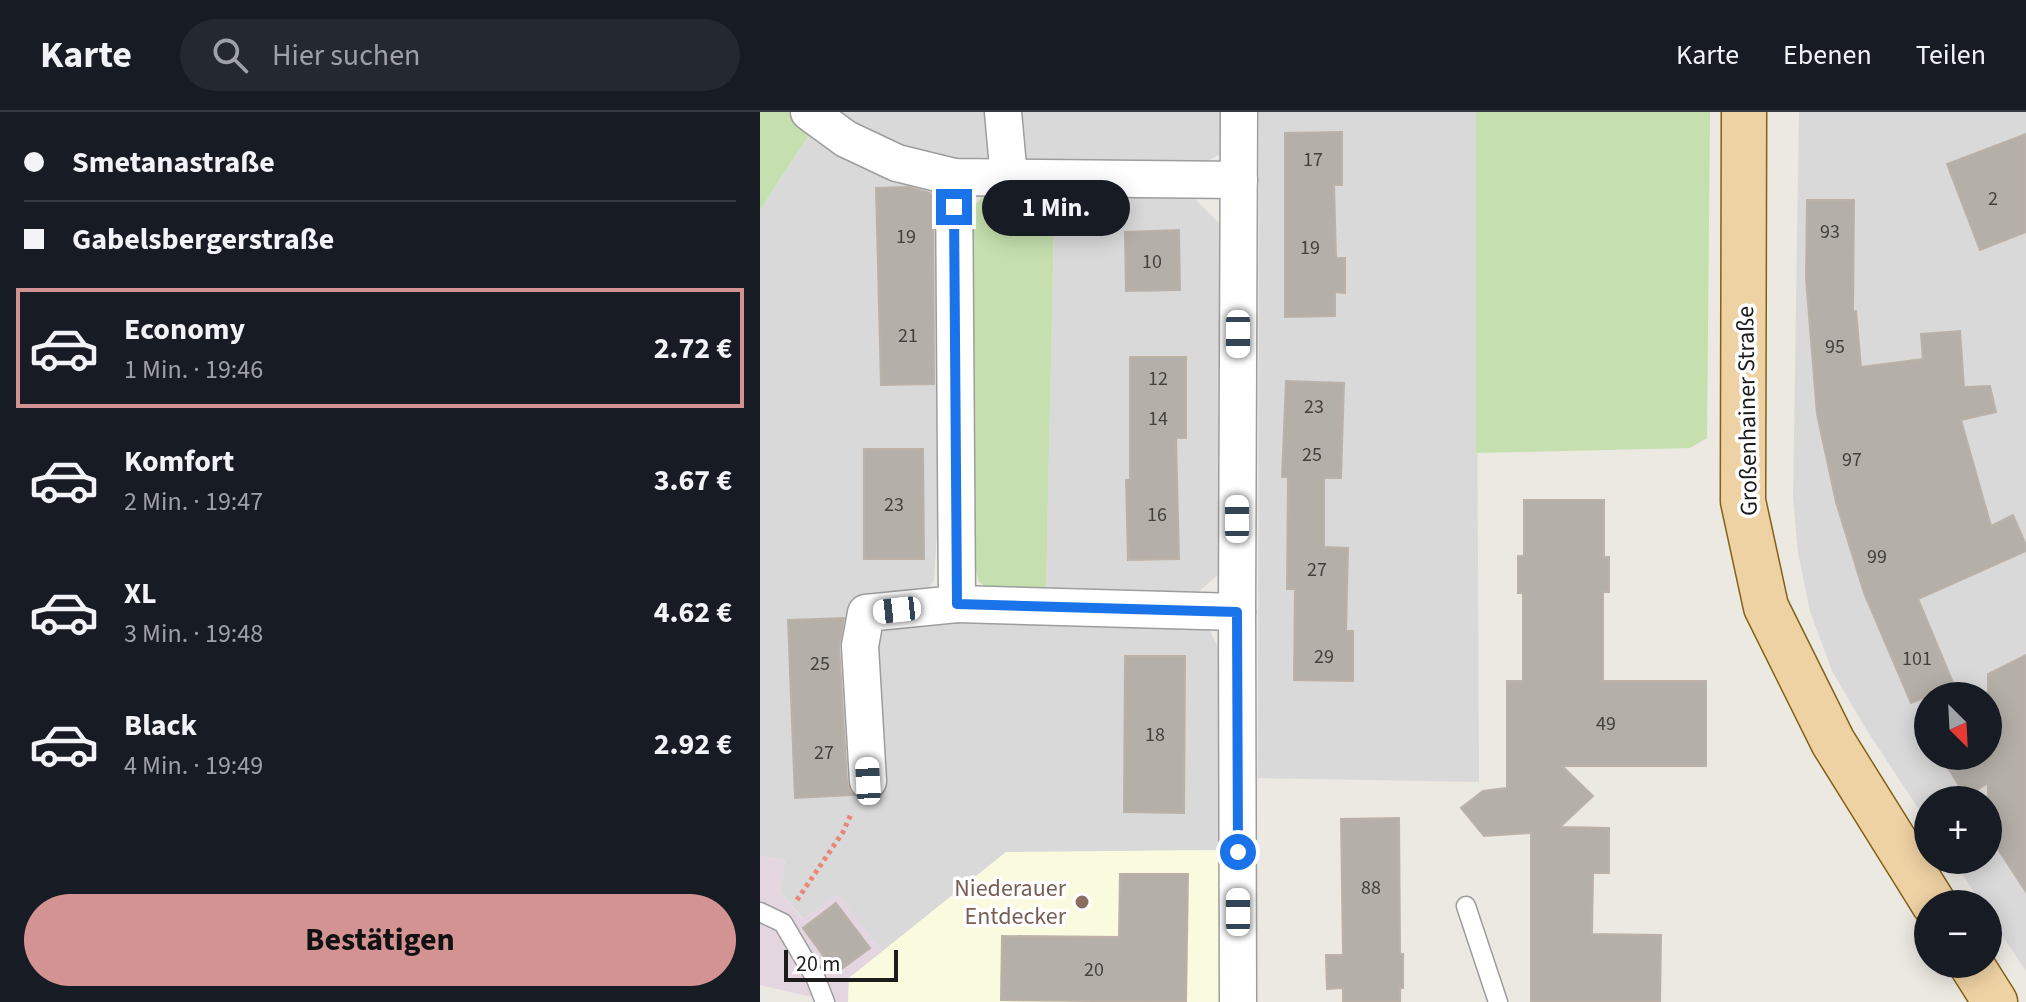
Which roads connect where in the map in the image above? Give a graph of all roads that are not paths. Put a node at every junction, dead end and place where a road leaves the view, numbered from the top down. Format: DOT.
graph roads {
  1 [pos="809,112"];
  2 [pos="1003,112"];
  3 [pos="1239,112"];
  4 [pos="1744,112"];
  5 [pos="954,177"];
  6 [pos="1009,178"];
  7 [pos="1239,180"];
  8 [pos="957,604"];
  9 [pos="1237,612"];
  10 [pos="868,781"];
  11 [pos="1925,890"];
  12 [pos="1466,906"];
  13 [pos="760,912"];
  14 [pos="1980,978"];
  15 [pos="825,1002"];
  16 [pos="1238,1002"];
  17 [pos="1498,1002"];
  18 [pos="1995,1002"];
  1 -- 5 [label="street"];
  2 -- 6 [label="street"];
  3 -- 7 [label="street"];
  4 -- 11 [label="main road, Großenhainer Straße"];
  5 -- 6 [label="street"];
  5 -- 8 [label="street"];
  6 -- 7 [label="street"];
  7 -- 9 [label="street"];
  8 -- 9 [label="street"];
  8 -- 10 [label="street"];
  9 -- 16 [label="street"];
  12 -- 17 [label="lane"];
  13 -- 15 [label="lane"];
  14 -- 18 [label="main road"];
}
